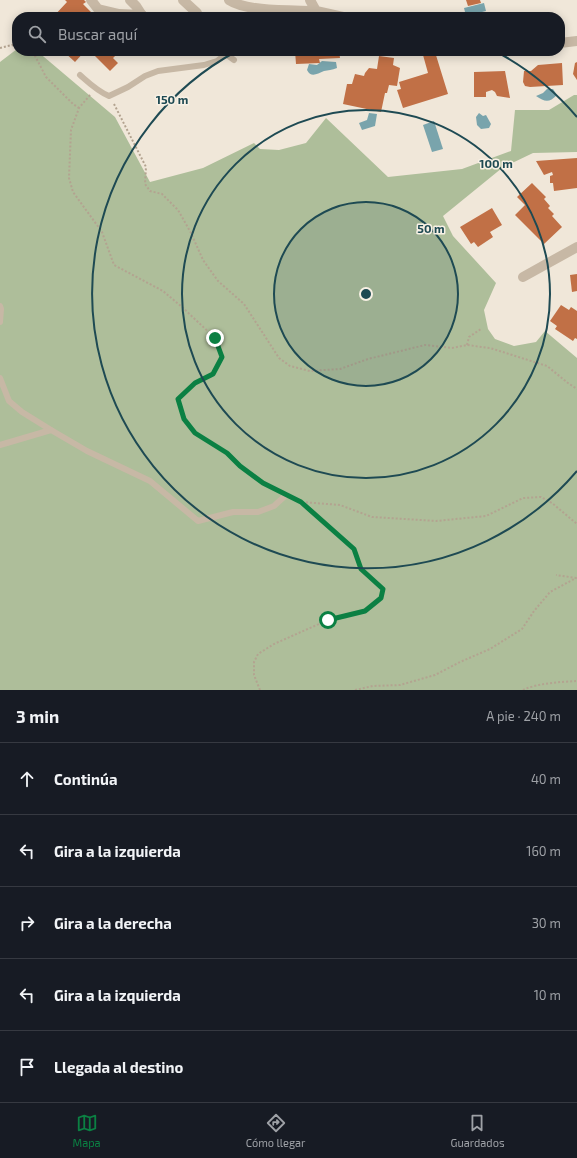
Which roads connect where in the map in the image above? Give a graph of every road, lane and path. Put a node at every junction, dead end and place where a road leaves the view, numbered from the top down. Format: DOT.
graph roads {
  1 [pos="91,0"];
  2 [pos="130,0"];
  3 [pos="183,0"];
  4 [pos="229,0"];
  5 [pos="310,0"];
  6 [pos="316,11"];
  7 [pos="111,12"];
  8 [pos="139,12"];
  9 [pos="196,12"];
  10 [pos="320,12"];
  11 [pos="577,41"];
  12 [pos="565,42"];
  13 [pos="12,45"];
  14 [pos="0,48"];
  15 [pos="35,56"];
  16 [pos="221,56"];
  17 [pos="230,56"];
  18 [pos="234,60"];
  19 [pos="80,75"];
  20 [pos="96,89"];
  21 [pos="109,96"];
  22 [pos="80,108"];
  23 [pos="577,247"];
  24 [pos="523,277"];
  25 [pos="0,306"];
  26 [pos="0,322"];
  27 [pos="481,329"];
  28 [pos="467,345"];
  29 [pos="0,378"];
  30 [pos="577,389"];
  31 [pos="51,430"];
  32 [pos="0,445"];
  33 [pos="286,495"];
  34 [pos="301,502"];
  35 [pos="577,524"];
  36 [pos="556,575"];
  37 [pos="577,681"];
  38 [pos="260,690"];
  39 [pos="355,690"];
  40 [pos="523,690"];
  1 -- 7 [label="street"];
  2 -- 8 [label="street"];
  3 -- 9 [label="street"];
  4 -- 6 [label="street"];
  5 -- 6 [label="street"];
  6 -- 10 [label="street"];
  11 -- 12 [label="street"];
  13 -- 14 [label="path"];
  15 -- 22 [label="path"];
  16 -- 21 [label="lane"];
  17 -- 18 [label="lane"];
  19 -- 20 [label="lane"];
  20 -- 21 [label="lane"];
  20 -- 22 [label="path"];
  21 -- 28 [label="path"];
  22 -- 33 [label="path"];
  23 -- 24 [label="street"];
  25 -- 26 [label="lane"];
  27 -- 28 [label="path"];
  28 -- 30 [label="path"];
  29 -- 31 [label="lane"];
  31 -- 32 [label="lane"];
  31 -- 33 [label="lane"];
  33 -- 34 [label="path"];
  34 -- 35 [label="path"];
  34 -- 38 [label="path"];
  36 -- 39 [label="path"];
  37 -- 40 [label="path"];
}
